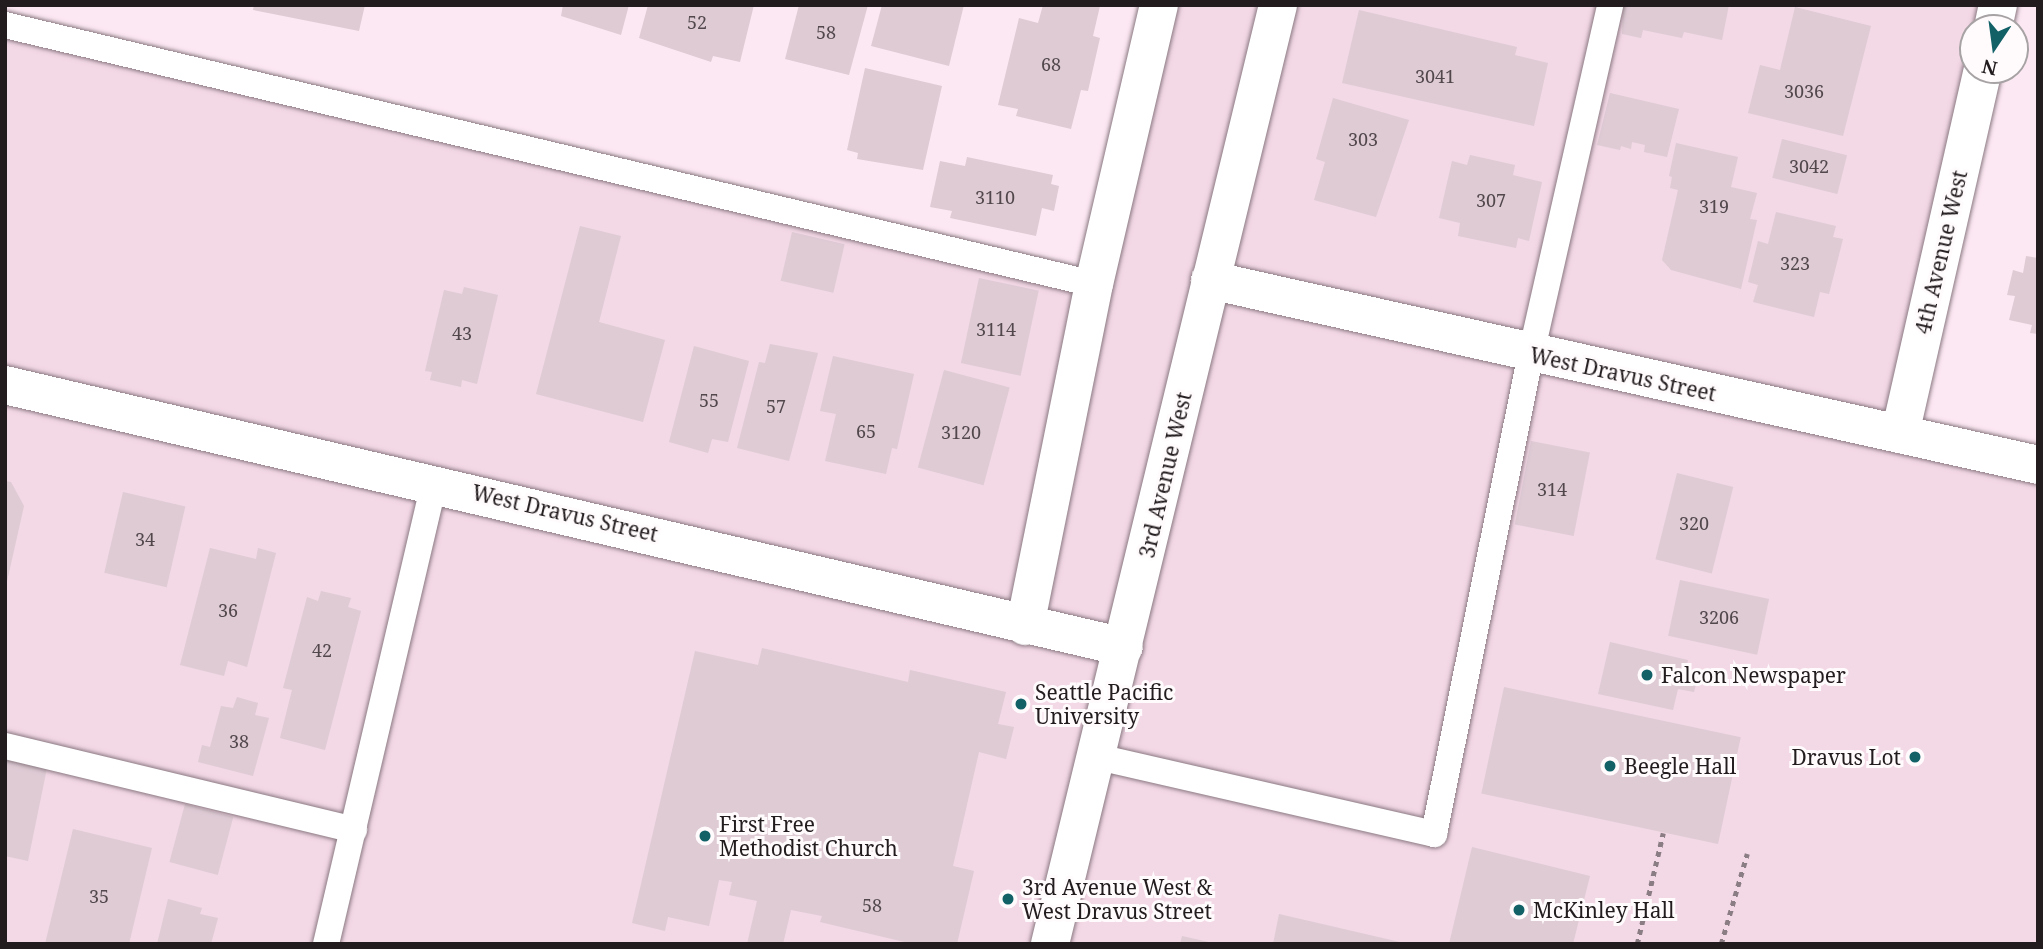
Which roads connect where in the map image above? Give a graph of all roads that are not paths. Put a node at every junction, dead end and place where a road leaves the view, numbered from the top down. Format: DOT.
graph roads {
  1 [pos="1159,5"];
  2 [pos="1278,5"];
  3 [pos="1610,5"];
  4 [pos="5,25"];
  5 [pos="1980,84"];
  6 [pos="1210,280"];
  7 [pos="1094,284"];
  8 [pos="1531,354"];
  9 [pos="5,385"];
  10 [pos="1900,434"];
  11 [pos="2038,465"];
  12 [pos="435,483"];
  13 [pos="1026,626"];
  14 [pos="1125,647"];
  15 [pos="5,746"];
  16 [pos="1098,757"];
  17 [pos="354,830"];
  18 [pos="326,944"];
  19 [pos="1050,944"];
  1 -- 7 [label="street"];
  2 -- 6 [label="street, 3rd Avenue West"];
  3 -- 8 [label="lane"];
  4 -- 7 [label="lane"];
  5 -- 10 [label="street, 4th Avenue West"];
  6 -- 8 [label="street, West Dravus Street"];
  6 -- 14 [label="street, 3rd Avenue West"];
  7 -- 13 [label="street"];
  8 -- 10 [label="street, West Dravus Street"];
  8 -- 16 [label="lane"];
  9 -- 12 [label="street, West Dravus Street"];
  10 -- 11 [label="street, West Dravus Street"];
  12 -- 13 [label="street, West Dravus Street"];
  12 -- 17 [label="lane"];
  13 -- 14 [label="street, West Dravus Street"];
  14 -- 16 [label="street, 3rd Avenue West"];
  15 -- 17 [label="lane"];
  16 -- 19 [label="street, 3rd Avenue West"];
  17 -- 18 [label="lane"];
}
